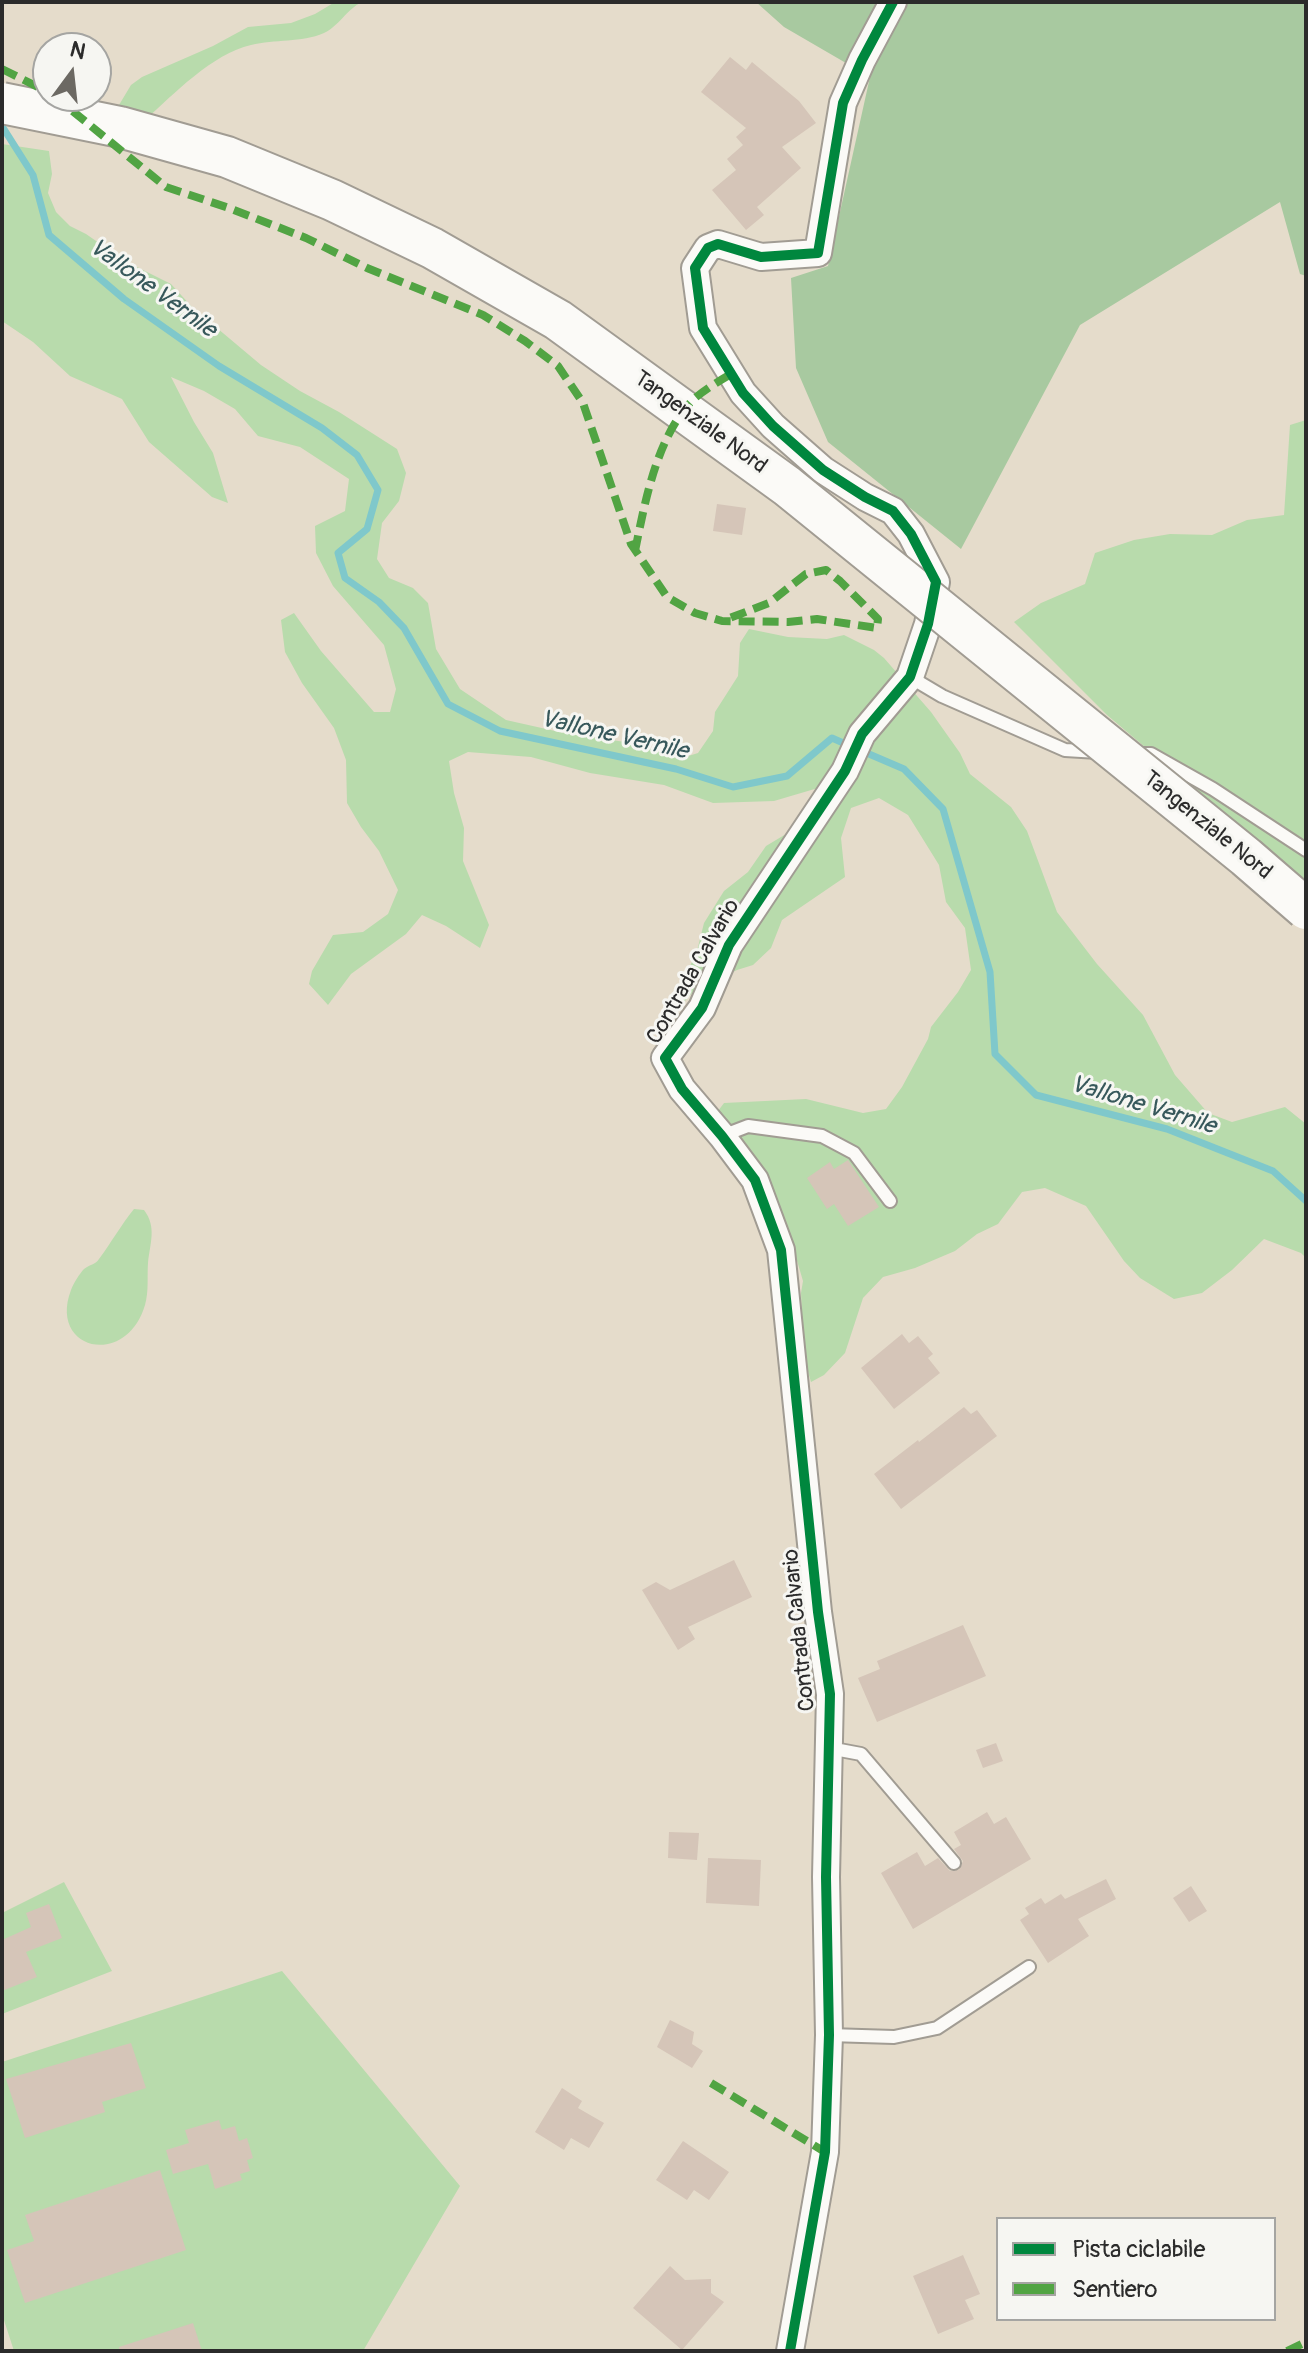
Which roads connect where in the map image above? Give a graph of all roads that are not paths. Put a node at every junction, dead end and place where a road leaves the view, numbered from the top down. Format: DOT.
graph roads {
  1 [pos="893,2"];
  2 [pos="2,103"];
  3 [pos="910,677"];
  4 [pos="1306,850"];
  5 [pos="1306,909"];
  6 [pos="722,1136"];
  7 [pos="890,1201"];
  8 [pos="829,1748"];
  9 [pos="954,1863"];
  10 [pos="1029,1967"];
  11 [pos="829,2035"];
  12 [pos="790,2351"];
  1 -- 3 [label="street, Contrada Calvario"];
  2 -- 5 [label="main road, Tangenziale Nord, bridge"];
  3 -- 4 [label="lane"];
  3 -- 6 [label="street, Contrada Calvario"];
  6 -- 7 [label="lane"];
  6 -- 8 [label="street, Contrada Calvario"];
  8 -- 9 [label="lane"];
  8 -- 11 [label="street, Contrada Calvario"];
  10 -- 11 [label="lane"];
  11 -- 12 [label="street, Contrada Calvario"];
}
